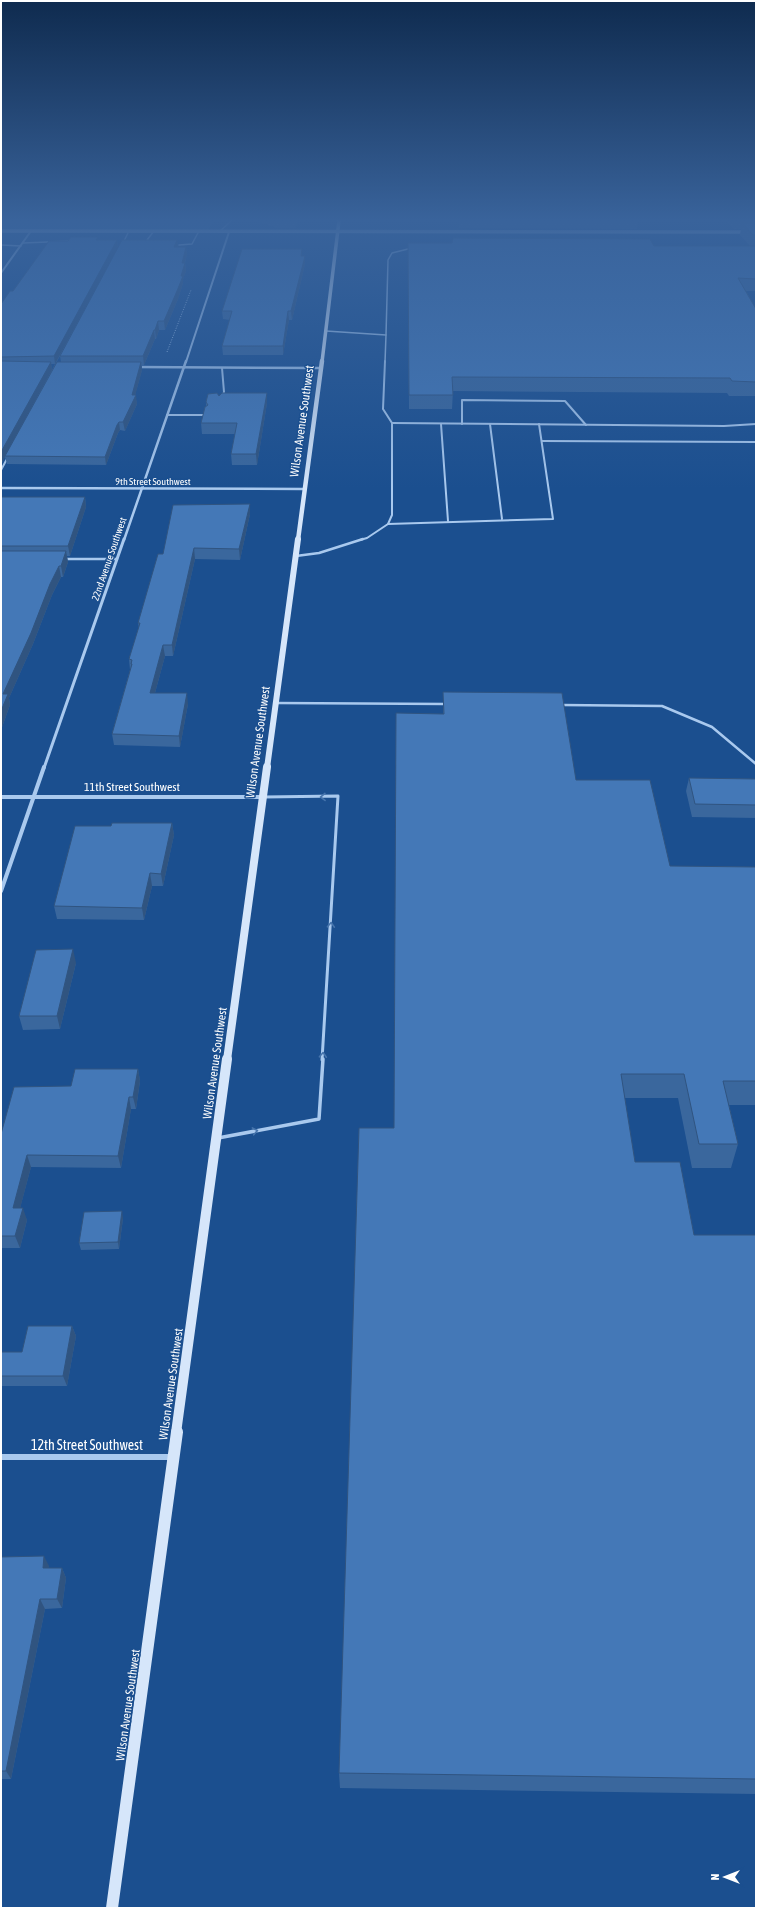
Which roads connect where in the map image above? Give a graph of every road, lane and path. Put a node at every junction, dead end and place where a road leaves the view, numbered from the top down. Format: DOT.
graph roads {
  1 [pos="203,310"];
  2 [pos="329,310"];
  3 [pos="387,310"];
  4 [pos="326,331"];
  5 [pos="386,334"];
  6 [pos="131,368"];
  7 [pos="184,368"];
  8 [pos="222,368"];
  9 [pos="321,368"];
  10 [pos="222,398"];
  11 [pos="167,415"];
  12 [pos="206,415"];
  13 [pos="392,423"];
  14 [pos="441,424"];
  15 [pos="462,424"];
  16 [pos="490,424"];
  17 [pos="539,424"];
  18 [pos="586,424"];
  19 [pos="756,424"];
  20 [pos="542,441"];
  21 [pos="756,442"];
  22 [pos="8,456"];
  23 [pos="1,470"];
  24 [pos="1,488"];
  25 [pos="142,489"];
  26 [pos="305,489"];
  27 [pos="502,519"];
  28 [pos="448,521"];
  29 [pos="388,524"];
  30 [pos="296,556"];
  31 [pos="63,559"];
  32 [pos="117,559"];
  33 [pos="276,703"];
  34 [pos="451,704"];
  35 [pos="560,705"];
  36 [pos="756,764"];
  37 [pos="1,797"];
  38 [pos="34,797"];
  39 [pos="263,797"];
  40 [pos="1,891"];
  41 [pos="216,1139"];
  42 [pos="1,1457"];
  43 [pos="174,1457"];
  44 [pos="112,1908"];
  1 -- 7 [label="street, 22nd Avenue Southwest"];
  2 -- 4 [label="main road, Wilson Avenue Southwest"];
  3 -- 5 [label="lane"];
  4 -- 5 [label="lane"];
  4 -- 9 [label="main road, Wilson Avenue Southwest"];
  5 -- 13 [label="lane"];
  6 -- 7 [label="street"];
  7 -- 8 [label="street"];
  7 -- 11 [label="street, 22nd Avenue Southwest"];
  8 -- 9 [label="street"];
  8 -- 10 [label="lane"];
  9 -- 26 [label="main road, Wilson Avenue Southwest"];
  11 -- 12 [label="lane"];
  11 -- 25 [label="street, 22nd Avenue Southwest"];
  13 -- 14 [label="lane"];
  13 -- 29 [label="lane"];
  14 -- 15 [label="lane"];
  14 -- 28 [label="lane"];
  15 -- 16 [label="lane"];
  15 -- 18 [label="lane"];
  16 -- 17 [label="lane"];
  16 -- 27 [label="lane"];
  17 -- 18 [label="lane"];
  17 -- 20 [label="lane"];
  18 -- 19 [label="lane"];
  20 -- 21 [label="lane"];
  20 -- 27 [label="lane"];
  22 -- 23 [label="lane"];
  24 -- 25 [label="street, 9th Street Southwest"];
  25 -- 26 [label="street, 9th Street Southwest"];
  25 -- 32 [label="street, 22nd Avenue Southwest"];
  26 -- 30 [label="main road, Wilson Avenue Southwest"];
  27 -- 28 [label="lane"];
  28 -- 29 [label="lane"];
  29 -- 30 [label="lane"];
  30 -- 33 [label="main road, Wilson Avenue Southwest"];
  31 -- 32 [label="lane"];
  32 -- 38 [label="street, 22nd Avenue Southwest"];
  33 -- 34 [label="lane"];
  33 -- 39 [label="main road, Wilson Avenue Southwest"];
  35 -- 36 [label="lane"];
  37 -- 38 [label="street, 11th Street Southwest"];
  38 -- 39 [label="street, 11th Street Southwest"];
  38 -- 40 [label="street, 22nd Avenue Southwest"];
  39 -- 41 [label="main road, Wilson Avenue Southwest"];
  41 -- 39 [label="lane, one-way"];
  41 -- 43 [label="main road, Wilson Avenue Southwest"];
  42 -- 43 [label="street, 12th Street Southwest"];
  43 -- 44 [label="main road, Wilson Avenue Southwest"];
}
